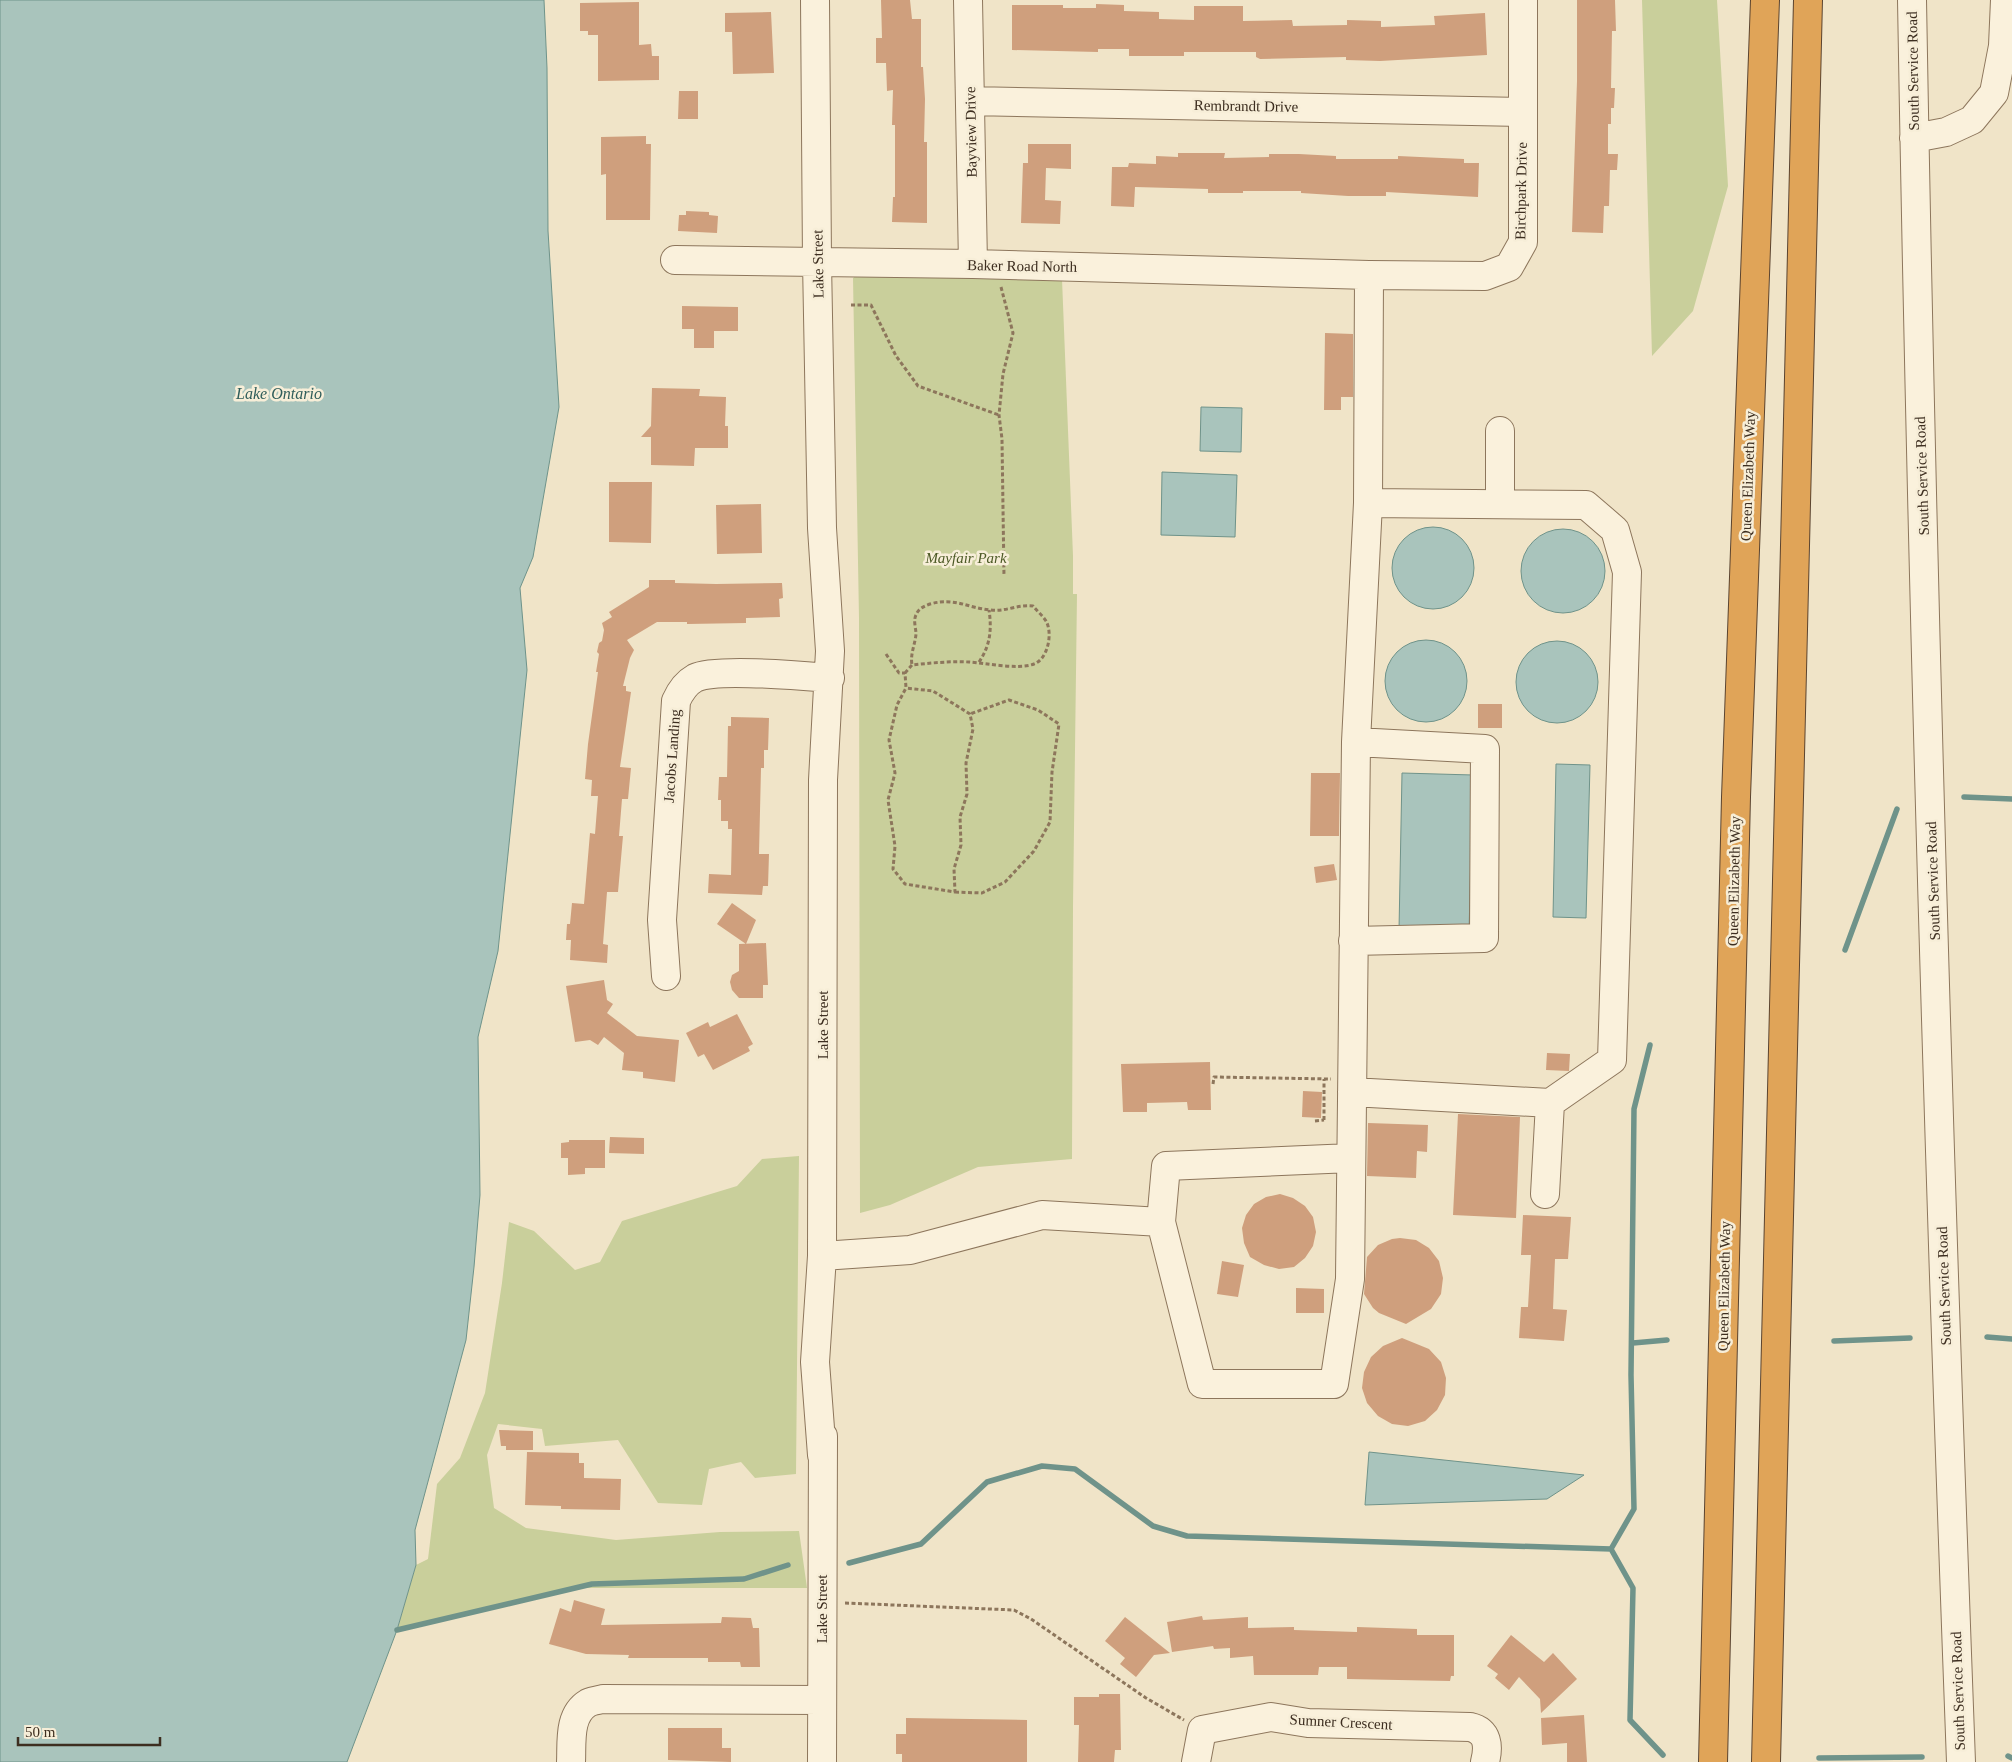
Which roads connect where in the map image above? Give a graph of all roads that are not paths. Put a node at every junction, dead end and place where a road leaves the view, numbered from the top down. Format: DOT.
graph roads {
  1 [pos="815,0"];
  2 [pos="968,0"];
  3 [pos="1523,0"];
  4 [pos="1765,0"];
  5 [pos="1808,0"];
  6 [pos="1912,0"];
  7 [pos="2006,0"];
  8 [pos="970,101"];
  9 [pos="1522,112"];
  10 [pos="1914,138"];
  11 [pos="675,260"];
  12 [pos="817,262"];
  13 [pos="973,264"];
  14 [pos="1369,275"];
  15 [pos="1500,431"];
  16 [pos="1368,504"];
  17 [pos="1500,504"];
  18 [pos="823,677"];
  19 [pos="1356,742"];
  20 [pos="1353,941"];
  21 [pos="666,976"];
  22 [pos="1352,1086"];
  23 [pos="1550,1103"];
  24 [pos="1351,1158"];
  25 [pos="1545,1194"];
  26 [pos="1161,1222"];
  27 [pos="822,1263"];
  28 [pos="822,1700"];
  29 [pos="571,1762"];
  30 [pos="822,1762"];
  31 [pos="1196,1762"];
  32 [pos="1485,1762"];
  33 [pos="1713,1762"];
  34 [pos="1766,1762"];
  35 [pos="1961,1762"];
  1 -- 12 [label="street, Lake Street"];
  2 -- 8 [label="street, Bayview Drive"];
  3 -- 9 [label="street, Birchpark Drive"];
  4 -- 33 [label="highway, Queen Elizabeth Way"];
  5 -- 34 [label="highway"];
  6 -- 10 [label="street, South Service Road"];
  7 -- 10 [label="street"];
  8 -- 9 [label="street, Rembrandt Drive"];
  8 -- 13 [label="street, Bayview Drive"];
  9 -- 14 [label="street, Birchpark Drive"];
  10 -- 35 [label="street, South Service Road"];
  11 -- 12 [label="street, Baker Road North"];
  12 -- 13 [label="street, Baker Road North"];
  12 -- 18 [label="street, Lake Street"];
  13 -- 14 [label="street, Baker Road North"];
  14 -- 16 [label="street"];
  15 -- 17 [label="street"];
  16 -- 17 [label="street"];
  16 -- 19 [label="street"];
  17 -- 23 [label="street"];
  18 -- 21 [label="street, Jacobs Landing"];
  18 -- 27 [label="street, Lake Street"];
  19 -- 20 [label="street"];
  19 -- 20 [label="street"];
  20 -- 22 [label="street"];
  22 -- 23 [label="street"];
  22 -- 24 [label="street"];
  23 -- 25 [label="street"];
  24 -- 26 [label="street"];
  24 -- 26 [label="street"];
  26 -- 27 [label="street"];
  27 -- 28 [label="street, Lake Street"];
  28 -- 29 [label="street"];
  28 -- 30 [label="street, Lake Street"];
  31 -- 32 [label="street, Sumner Crescent"];
}
